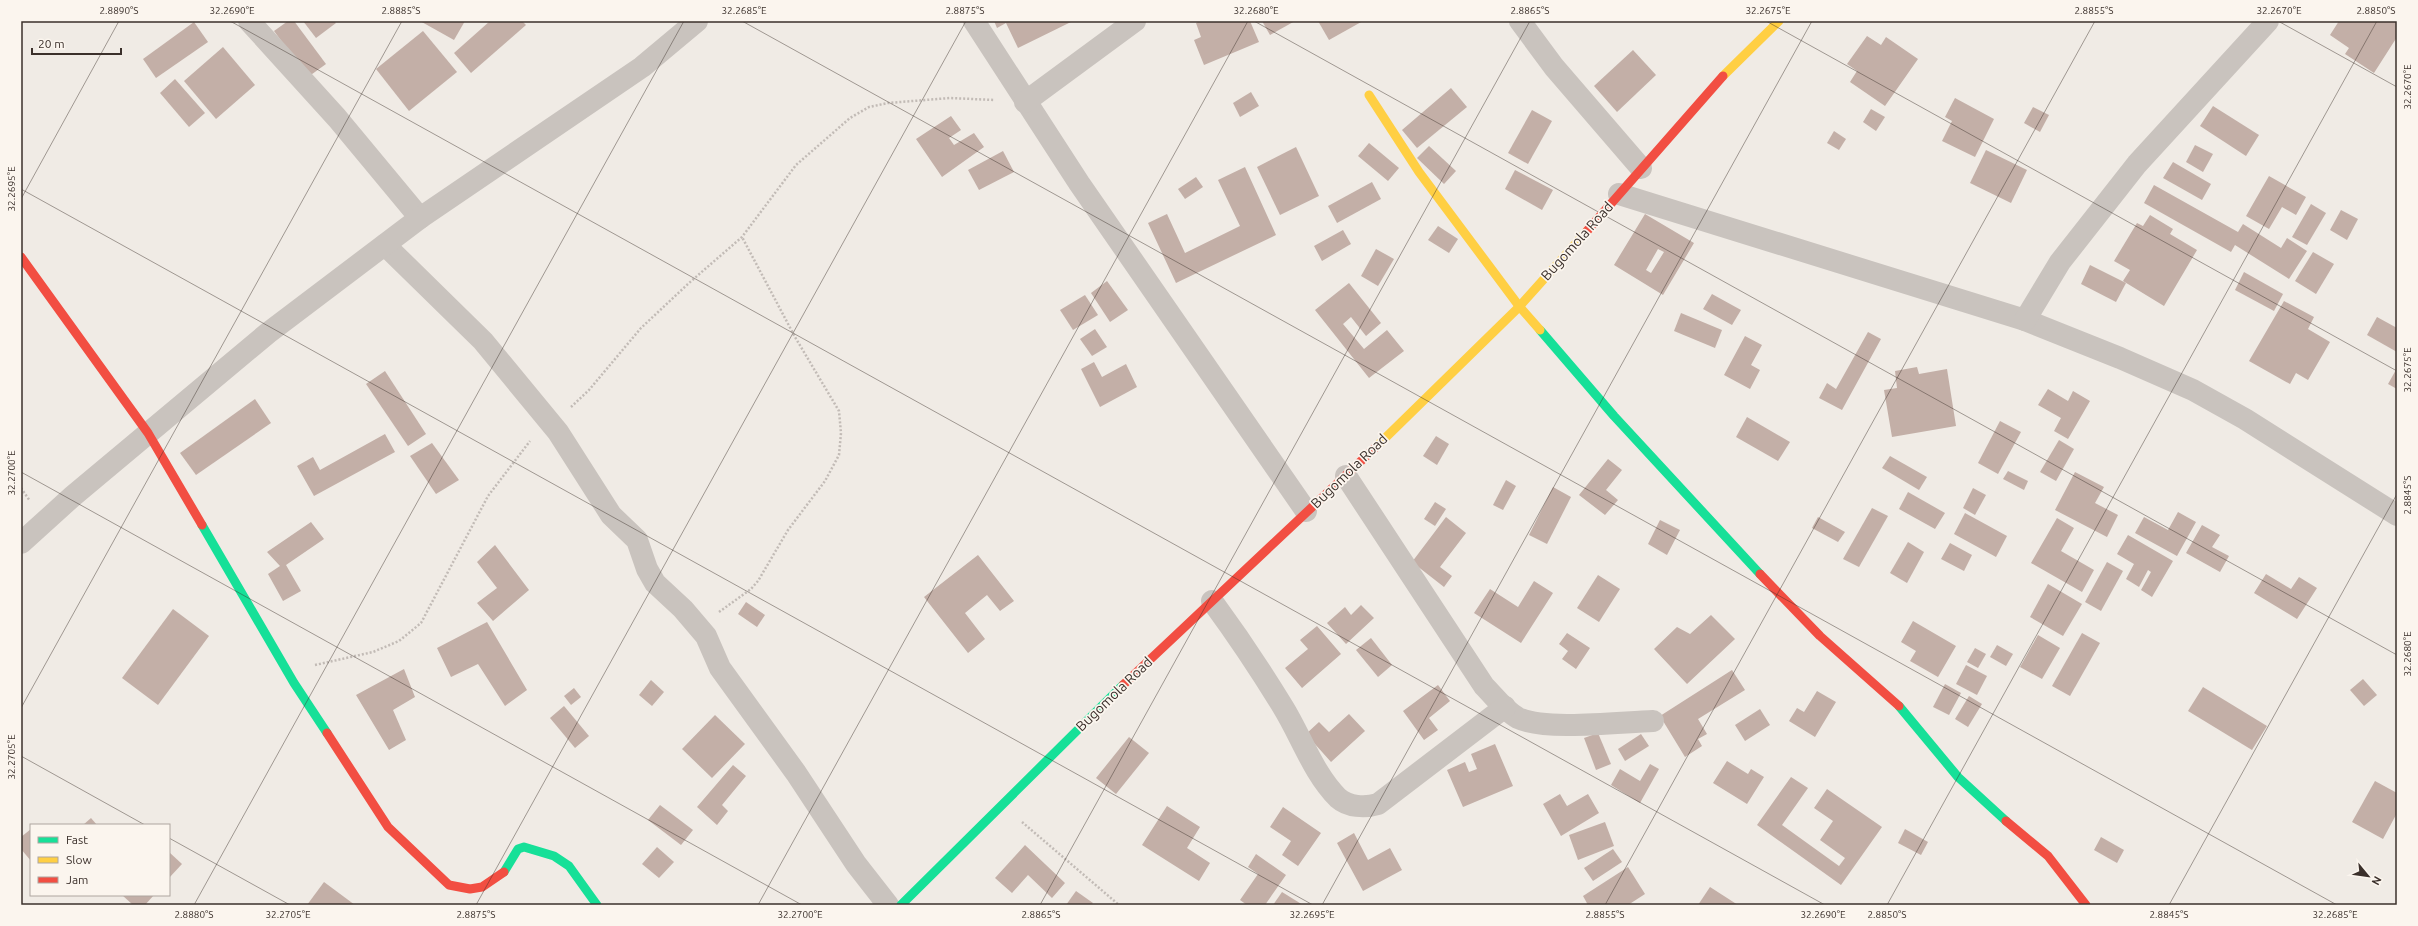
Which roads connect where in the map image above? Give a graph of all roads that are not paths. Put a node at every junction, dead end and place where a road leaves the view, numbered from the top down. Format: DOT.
graph roads {
  1 [pos="249,21"];
  2 [pos="271,21"];
  3 [pos="696,21"];
  4 [pos="974,21"];
  5 [pos="1135,21"];
  6 [pos="1520,21"];
  7 [pos="1779,21"];
  8 [pos="2268,21"];
  9 [pos="272,46"];
  10 [pos="1370,95"];
  11 [pos="1025,102"];
  12 [pos="1641,168"];
  13 [pos="1619,194"];
  14 [pos="420,218"];
  15 [pos="385,245"];
  16 [pos="21,257"];
  17 [pos="1519,306"];
  18 [pos="2025,320"];
  19 [pos="148,433"];
  20 [pos="1346,476"];
  21 [pos="1306,511"];
  22 [pos="2397,515"];
  23 [pos="21,543"];
  24 [pos="1212,601"];
  25 [pos="1505,707"];
  26 [pos="1652,721"];
  27 [pos="597,905"];
  28 [pos="888,905"];
  29 [pos="901,905"];
  30 [pos="2086,905"];
  1 -- 9 [label="street"];
  2 -- 9 [label="street"];
  3 -- 14 [label="street"];
  4 -- 11 [label="street"];
  5 -- 11 [label="street"];
  6 -- 12 [label="street"];
  7 -- 12 [label="street, Bugomola Road"];
  8 -- 18 [label="street"];
  9 -- 14 [label="street"];
  10 -- 17 [label="street"];
  11 -- 21 [label="street"];
  12 -- 13 [label="street, Bugomola Road"];
  13 -- 17 [label="street, Bugomola Road"];
  13 -- 18 [label="street"];
  14 -- 15 [label="street"];
  15 -- 19 [label="street"];
  15 -- 28 [label="street"];
  16 -- 19 [label="street"];
  17 -- 20 [label="street, Bugomola Road"];
  17 -- 30 [label="street"];
  18 -- 22 [label="street"];
  19 -- 23 [label="street"];
  19 -- 27 [label="street"];
  20 -- 21 [label="street, Bugomola Road"];
  20 -- 25 [label="street"];
  21 -- 24 [label="street, Bugomola Road"];
  24 -- 25 [label="street"];
  24 -- 29 [label="street, Bugomola Road"];
  25 -- 26 [label="street"];
}
